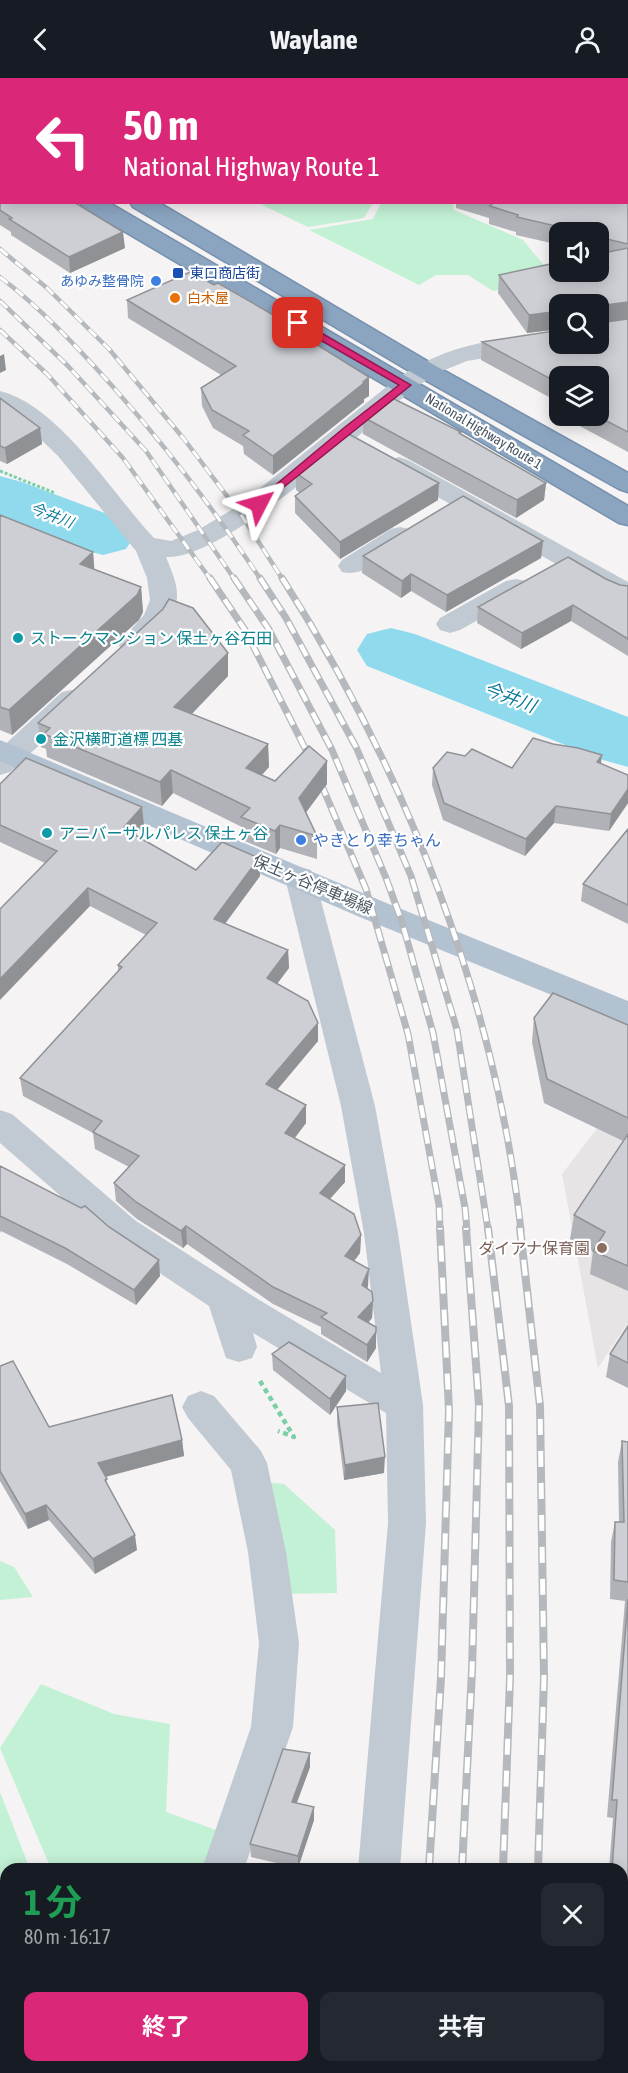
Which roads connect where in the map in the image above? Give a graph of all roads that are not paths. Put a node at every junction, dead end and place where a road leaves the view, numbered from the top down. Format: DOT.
graph roads {
  1 [pos="95,204"];
  2 [pos="144,204"];
  3 [pos="549,340"];
  4 [pos="415,377"];
  5 [pos="0,398"];
  6 [pos="341,435"];
  7 [pos="628,484"];
  8 [pos="440,512"];
  9 [pos="628,517"];
  10 [pos="148,548"];
  11 [pos="565,559"];
  12 [pos="351,566"];
  13 [pos="628,593"];
  14 [pos="450,624"];
  15 [pos="4,757"];
  16 [pos="300,878"];
  17 [pos="628,1014"];
  18 [pos="0,1123"];
  19 [pos="225,1298"];
  20 [pos="239,1347"];
  21 [pos="404,1405"];
  22 [pos="201,1407"];
  23 [pos="225,1863"];
  24 [pos="379,1863"];
  1 -- 4 [label="highway, National Highway Route 1"];
  2 -- 4 [label="highway, National Highway Route 1"];
  3 -- 4 [label="street"];
  4 -- 6 [label="street"];
  4 -- 7 [label="highway, National Highway Route 1"];
  4 -- 9 [label="highway, National Highway Route 1"];
  5 -- 10 [label="street"];
  6 -- 8 [label="street"];
  6 -- 10 [label="street"];
  8 -- 11 [label="street"];
  8 -- 12 [label="street"];
  10 -- 15 [label="street"];
  11 -- 13 [label="street"];
  11 -- 14 [label="street"];
  15 -- 16 [label="main road, 保土ヶ谷停車場線"];
  16 -- 17 [label="main road, 保土ヶ谷停車場線"];
  16 -- 21 [label="street"];
  18 -- 19 [label="street"];
  19 -- 20 [label="street"];
  19 -- 21 [label="street"];
  21 -- 24 [label="street"];
  22 -- 23 [label="street"];
}
